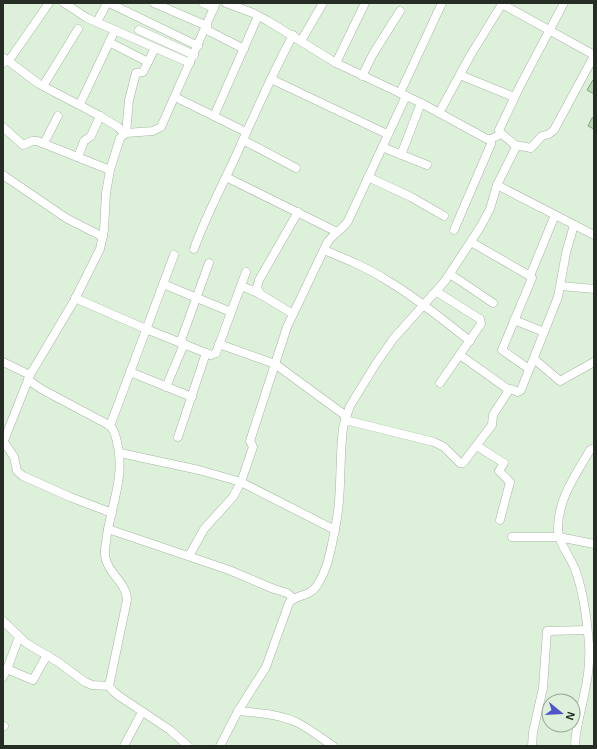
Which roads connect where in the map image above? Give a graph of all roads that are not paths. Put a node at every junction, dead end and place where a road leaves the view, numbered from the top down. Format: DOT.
graph roads {
  1 [pos="49,3"];
  2 [pos="64,3"];
  3 [pos="108,3"];
  4 [pos="154,3"];
  5 [pos="203,3"];
  6 [pos="226,3"];
  7 [pos="323,3"];
  8 [pos="365,3"];
  9 [pos="442,3"];
  10 [pos="564,3"];
  11 [pos="502,4"];
  12 [pos="215,6"];
  13 [pos="400,11"];
  14 [pos="258,16"];
  15 [pos="97,22"];
  16 [pos="206,28"];
  17 [pos="78,29"];
  18 [pos="115,30"];
  19 [pos="139,30"];
  20 [pos="549,30"];
  21 [pos="293,35"];
  22 [pos="301,41"];
  23 [pos="109,42"];
  24 [pos="198,46"];
  25 [pos="155,48"];
  26 [pos="244,49"];
  27 [pos="194,55"];
  28 [pos="594,55"];
  29 [pos="4,60"];
  30 [pos="148,62"];
  31 [pos="190,63"];
  32 [pos="336,63"];
  33 [pos="591,67"];
  34 [pos="460,74"];
  35 [pos="362,76"];
  36 [pos="270,78"];
  37 [pos="43,86"];
  38 [pos="403,95"];
  39 [pos="514,97"];
  40 [pos="175,98"];
  41 [pos="421,103"];
  42 [pos="80,104"];
  43 [pos="439,113"];
  44 [pos="58,116"];
  45 [pos="100,116"];
  46 [pos="214,116"];
  47 [pos="3,127"];
  48 [pos="246,132"];
  49 [pos="125,133"];
  50 [pos="387,134"];
  51 [pos="501,134"];
  52 [pos="491,139"];
  53 [pos="243,140"];
  54 [pos="44,143"];
  55 [pos="515,145"];
  56 [pos="382,147"];
  57 [pos="401,154"];
  58 [pos="78,157"];
  59 [pos="427,166"];
  60 [pos="296,168"];
  61 [pos="110,170"];
  62 [pos="3,176"];
  63 [pos="226,176"];
  64 [pos="368,177"];
  65 [pos="497,185"];
  66 [pos="298,212"];
  67 [pos="555,215"];
  68 [pos="444,216"];
  69 [pos="574,225"];
  70 [pos="454,230"];
  71 [pos="337,232"];
  72 [pos="594,235"];
  73 [pos="103,237"];
  74 [pos="471,242"];
  75 [pos="194,249"];
  76 [pos="324,250"];
  77 [pos="174,254"];
  78 [pos="209,263"];
  79 [pos="246,272"];
  80 [pos="450,274"];
  81 [pos="530,276"];
  82 [pos="163,284"];
  83 [pos="241,286"];
  84 [pos="560,286"];
  85 [pos="594,289"];
  86 [pos="437,292"];
  87 [pos="260,294"];
  88 [pos="197,297"];
  89 [pos="75,298"];
  90 [pos="493,303"];
  91 [pos="425,306"];
  92 [pos="231,312"];
  93 [pos="294,314"];
  94 [pos="514,320"];
  95 [pos="146,329"];
  96 [pos="544,332"];
  97 [pos="470,341"];
  98 [pos="182,343"];
  99 [pos="219,344"];
  100 [pos="206,353"];
  101 [pos="460,355"];
  102 [pos="534,359"];
  103 [pos="3,362"];
  104 [pos="594,362"];
  105 [pos="275,364"];
  106 [pos="529,369"];
  107 [pos="130,372"];
  108 [pos="29,378"];
  109 [pos="440,383"];
  110 [pos="166,386"];
  111 [pos="509,390"];
  112 [pos="192,397"];
  113 [pos="345,418"];
  114 [pos="110,426"];
  115 [pos="178,437"];
  116 [pos="3,443"];
  117 [pos="477,446"];
  118 [pos="594,448"];
  119 [pos="120,453"];
  120 [pos="241,482"];
  121 [pos="112,513"];
  122 [pos="500,520"];
  123 [pos="108,529"];
  124 [pos="335,530"];
  125 [pos="512,537"];
  126 [pos="559,537"];
  127 [pos="594,544"];
  128 [pos="189,556"];
  129 [pos="293,598"];
  130 [pos="3,621"];
  131 [pos="587,630"];
  132 [pos="19,637"];
  133 [pos="47,655"];
  134 [pos="5,673"];
  135 [pos="110,686"];
  136 [pos="238,711"];
  137 [pos="142,712"];
  138 [pos="124,746"];
  139 [pos="188,746"];
  140 [pos="220,746"];
  141 [pos="333,746"];
  142 [pos="532,746"];
  143 [pos="575,746"];
  1 -- 29 [label="street"];
  2 -- 15 [label="street"];
  3 -- 15 [label="street"];
  3 -- 24 [label="street"];
  4 -- 16 [label="street"];
  5 -- 12 [label="street"];
  6 -- 14 [label="street"];
  7 -- 22 [label="street"];
  8 -- 32 [label="street"];
  9 -- 38 [label="street"];
  10 -- 20 [label="street"];
  11 -- 20 [label="street"];
  11 -- 34 [label="street"];
  12 -- 16 [label="street"];
  13 -- 35 [label="street"];
  14 -- 21 [label="street"];
  14 -- 26 [label="street"];
  15 -- 18 [label="street"];
  16 -- 24 [label="street"];
  16 -- 26 [label="street"];
  17 -- 37 [label="street"];
  18 -- 23 [label="street"];
  18 -- 25 [label="street"];
  19 -- 27 [label="street"];
  20 -- 28 [label="street"];
  20 -- 39 [label="street"];
  21 -- 22 [label="street"];
  21 -- 36 [label="street"];
  22 -- 32 [label="street"];
  23 -- 30 [label="street"];
  23 -- 42 [label="street"];
  24 -- 27 [label="street"];
  25 -- 30 [label="street"];
  25 -- 31 [label="street"];
  26 -- 46 [label="street"];
  27 -- 31 [label="street"];
  28 -- 33 [label="street"];
  29 -- 37 [label="street"];
  30 -- 49 [label="street"];
  31 -- 40 [label="street"];
  32 -- 35 [label="street"];
  33 -- 55 [label="street"];
  34 -- 39 [label="street"];
  34 -- 43 [label="street"];
  35 -- 38 [label="street"];
  36 -- 48 [label="street"];
  36 -- 50 [label="street"];
  37 -- 42 [label="street"];
  38 -- 41 [label="street"];
  38 -- 50 [label="street"];
  39 -- 51 [label="street"];
  40 -- 46 [label="street"];
  40 -- 49 [label="street"];
  41 -- 43 [label="street"];
  41 -- 57 [label="street"];
  42 -- 45 [label="street"];
  43 -- 52 [label="street"];
  44 -- 54 [label="street"];
  45 -- 49 [label="street"];
  45 -- 58 [label="street"];
  46 -- 48 [label="street"];
  47 -- 54 [label="street"];
  48 -- 53 [label="street"];
  49 -- 61 [label="street"];
  50 -- 56 [label="street"];
  51 -- 52 [label="street"];
  51 -- 55 [label="street"];
  52 -- 70 [label="street"];
  53 -- 60 [label="street"];
  53 -- 63 [label="street"];
  54 -- 58 [label="street"];
  55 -- 65 [label="street"];
  56 -- 57 [label="street"];
  56 -- 64 [label="street"];
  57 -- 59 [label="street"];
  58 -- 61 [label="street"];
  61 -- 73 [label="street"];
  62 -- 73 [label="street"];
  63 -- 66 [label="street"];
  63 -- 75 [label="street"];
  64 -- 68 [label="street"];
  64 -- 71 [label="street"];
  65 -- 67 [label="street"];
  65 -- 74 [label="street"];
  66 -- 71 [label="street"];
  66 -- 87 [label="street"];
  67 -- 69 [label="street"];
  67 -- 81 [label="street"];
  69 -- 72 [label="street"];
  69 -- 84 [label="street"];
  71 -- 76 [label="street"];
  73 -- 89 [label="street"];
  74 -- 80 [label="street"];
  74 -- 81 [label="street"];
  76 -- 91 [label="street"];
  76 -- 93 [label="street"];
  77 -- 82 [label="street"];
  78 -- 88 [label="street"];
  79 -- 83 [label="street"];
  80 -- 86 [label="street"];
  80 -- 90 [label="street"];
  81 -- 94 [label="street"];
  82 -- 88 [label="street"];
  82 -- 95 [label="street"];
  83 -- 87 [label="street"];
  83 -- 92 [label="street"];
  84 -- 85 [label="street"];
  84 -- 96 [label="street"];
  86 -- 91 [label="street"];
  86 -- 97 [label="street"];
  87 -- 93 [label="street"];
  88 -- 92 [label="street"];
  88 -- 98 [label="street"];
  89 -- 95 [label="street"];
  89 -- 108 [label="street"];
  91 -- 97 [label="street"];
  91 -- 113 [label="street"];
  92 -- 99 [label="street"];
  93 -- 105 [label="street"];
  94 -- 96 [label="street"];
  94 -- 106 [label="street"];
  95 -- 98 [label="street"];
  95 -- 107 [label="street"];
  96 -- 102 [label="street"];
  97 -- 101 [label="street"];
  98 -- 100 [label="street"];
  98 -- 110 [label="street"];
  99 -- 100 [label="street"];
  99 -- 105 [label="street"];
  100 -- 112 [label="street"];
  101 -- 109 [label="street"];
  101 -- 111 [label="street"];
  102 -- 104 [label="street"];
  102 -- 106 [label="street"];
  103 -- 108 [label="street"];
  105 -- 113 [label="street"];
  105 -- 120 [label="street"];
  106 -- 111 [label="street"];
  107 -- 110 [label="street"];
  107 -- 114 [label="street"];
  108 -- 114 [label="street"];
  108 -- 116 [label="street"];
  110 -- 112 [label="street"];
  111 -- 117 [label="street"];
  112 -- 115 [label="street"];
  113 -- 117 [label="street"];
  113 -- 124 [label="street"];
  114 -- 119 [label="street"];
  116 -- 121 [label="street"];
  117 -- 122 [label="street"];
  118 -- 126 [label="street"];
  119 -- 120 [label="street"];
  119 -- 121 [label="street"];
  120 -- 124 [label="street"];
  120 -- 128 [label="street"];
  121 -- 123 [label="street"];
  123 -- 128 [label="street"];
  123 -- 135 [label="street"];
  124 -- 129 [label="street"];
  125 -- 126 [label="street"];
  126 -- 127 [label="street"];
  126 -- 131 [label="street"];
  128 -- 129 [label="street"];
  129 -- 136 [label="street"];
  130 -- 132 [label="street"];
  131 -- 142 [label="street"];
  131 -- 143 [label="street"];
  132 -- 133 [label="street"];
  132 -- 134 [label="street"];
  133 -- 134 [label="street"];
  133 -- 135 [label="street"];
  135 -- 137 [label="street"];
  136 -- 140 [label="street"];
  136 -- 141 [label="street"];
  137 -- 138 [label="street"];
  137 -- 139 [label="street"];
}
